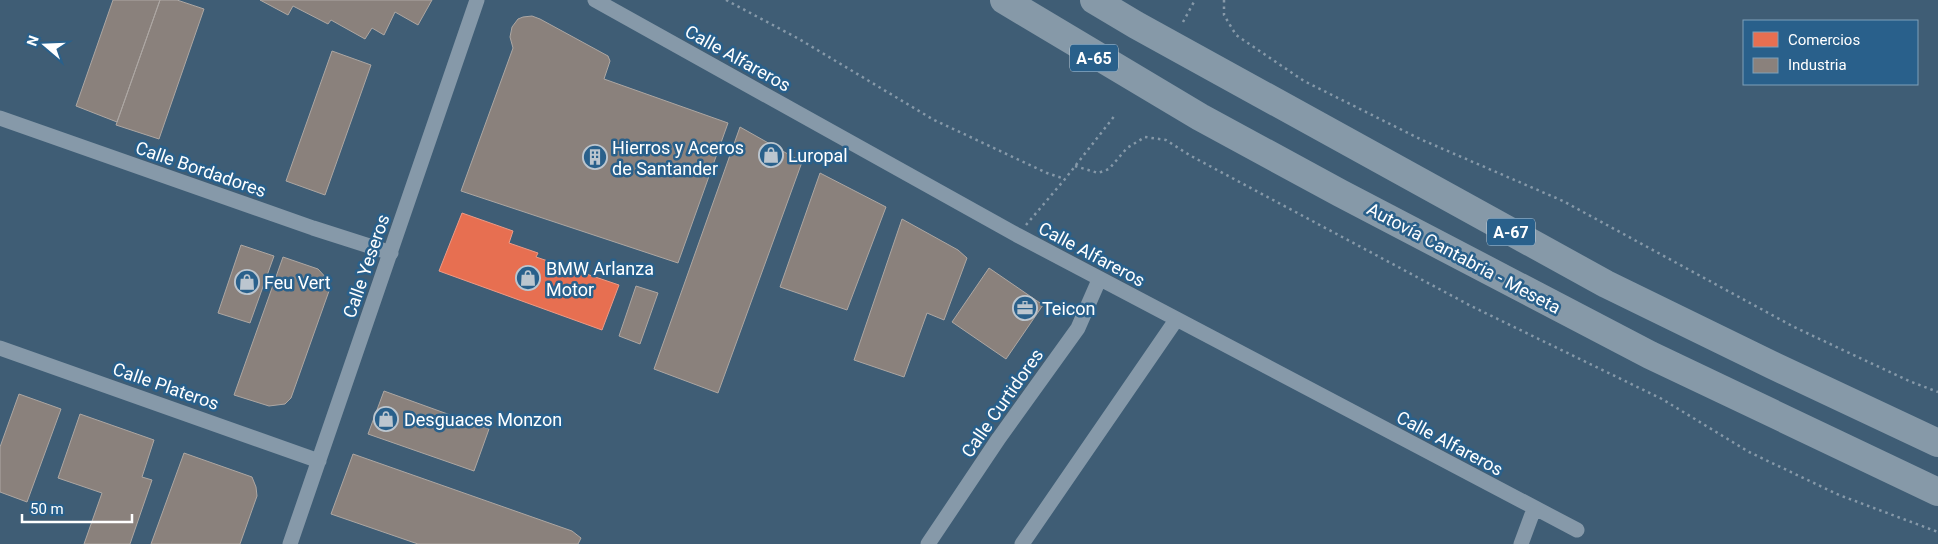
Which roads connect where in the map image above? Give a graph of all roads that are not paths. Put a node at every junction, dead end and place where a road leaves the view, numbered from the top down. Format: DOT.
graph roads {
  1 [pos="478,0"];
  2 [pos="594,0"];
  3 [pos="988,0"];
  4 [pos="1004,0"];
  5 [pos="1094,0"];
  6 [pos="1200,117"];
  7 [pos="0,118"];
  8 [pos="391,253"];
  9 [pos="1099,280"];
  10 [pos="1176,320"];
  11 [pos="0,348"];
  12 [pos="1938,443"];
  13 [pos="319,461"];
  14 [pos="1938,492"];
  15 [pos="1534,509"];
  16 [pos="1577,530"];
  17 [pos="290,544"];
  18 [pos="928,544"];
  19 [pos="1022,544"];
  20 [pos="1521,544"];
  1 -- 8 [label="street, Calle Yeseros"];
  2 -- 9 [label="street, Calle Alfareros"];
  3 -- 6 [label="highway, A-65"];
  4 -- 6 [label="highway, Autovía Cantabria - Meseta / A-67"];
  5 -- 12 [label="highway, A-67"];
  6 -- 14 [label="highway, Autovía Cantabria - Meseta / A-67"];
  7 -- 8 [label="street, Calle Bordadores"];
  8 -- 13 [label="street, Calle Yeseros"];
  9 -- 10 [label="street, Calle Alfareros"];
  9 -- 18 [label="street, Calle Curtidores"];
  10 -- 15 [label="street, Calle Alfareros"];
  10 -- 19 [label="street"];
  11 -- 13 [label="street, Calle Plateros"];
  13 -- 17 [label="street, Calle Yeseros"];
  15 -- 16 [label="street, Calle Alfareros"];
  15 -- 20 [label="street"];
}
